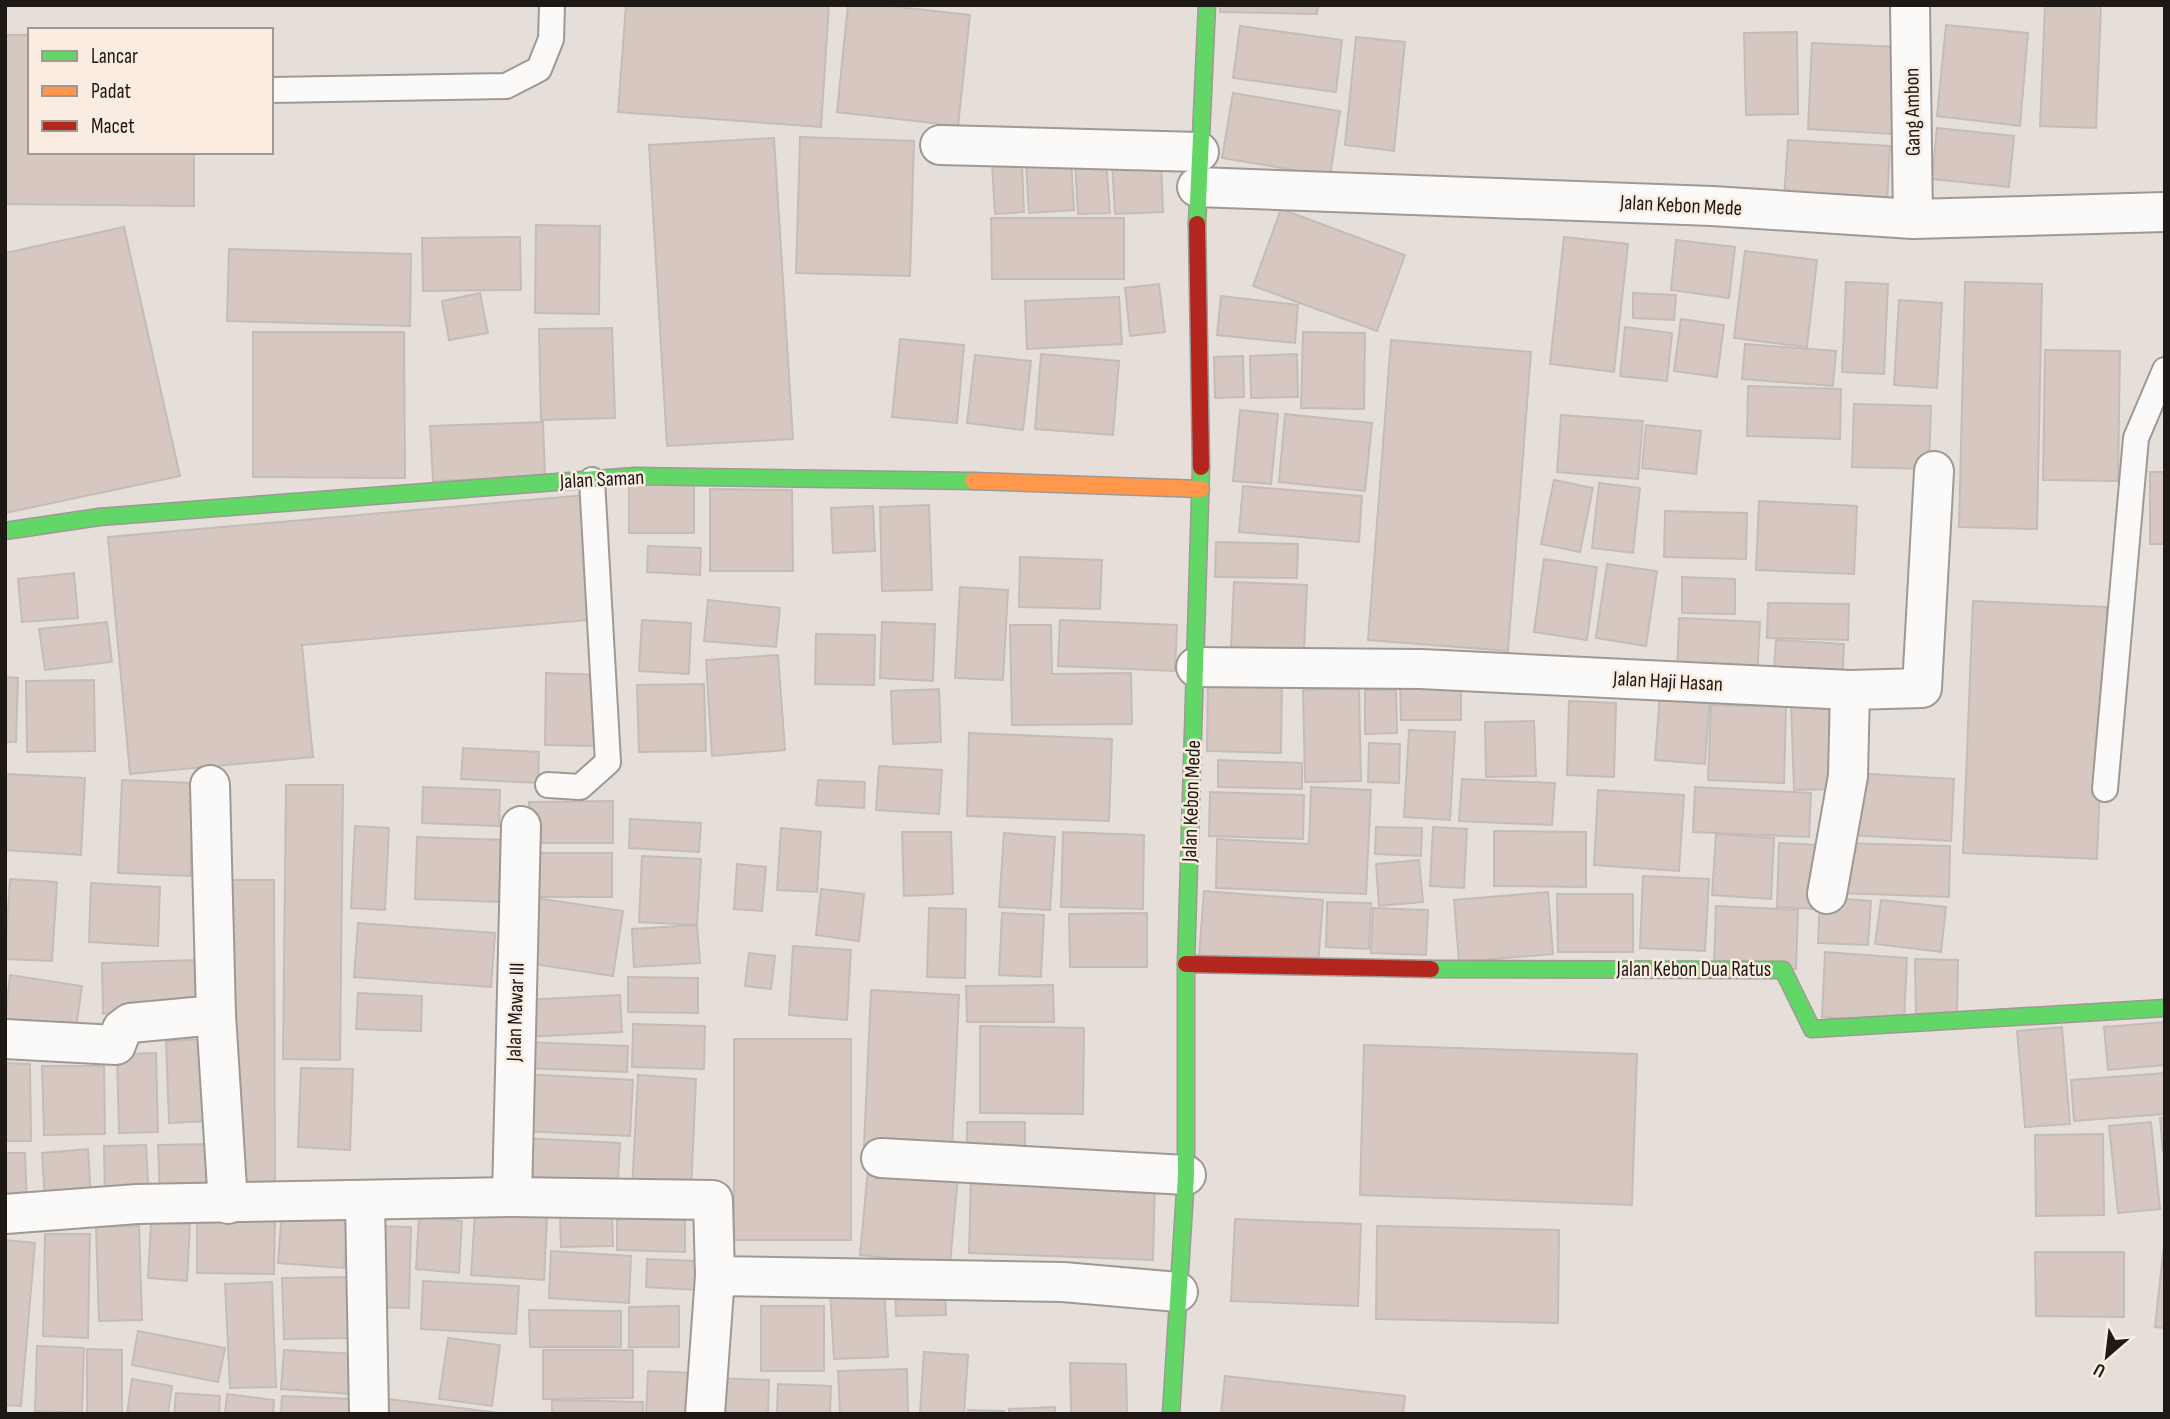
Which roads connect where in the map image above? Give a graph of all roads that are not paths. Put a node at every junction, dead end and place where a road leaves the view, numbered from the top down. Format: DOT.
graph roads {
  1 [pos="552,5"];
  2 [pos="1207,5"];
  3 [pos="1910,5"];
  4 [pos="273,90"];
  5 [pos="940,145"];
  6 [pos="1198,170"];
  7 [pos="2165,212"];
  8 [pos="1913,219"];
  9 [pos="2165,370"];
  10 [pos="1934,471"];
  11 [pos="592,480"];
  12 [pos="1201,489"];
  13 [pos="5,530"];
  14 [pos="1196,667"];
  15 [pos="1850,690"];
  16 [pos="210,785"];
  17 [pos="548,785"];
  18 [pos="2105,789"];
  19 [pos="521,826"];
  20 [pos="1827,894"];
  21 [pos="1186,964"];
  22 [pos="2165,1008"];
  23 [pos="216,1015"];
  24 [pos="5,1039"];
  25 [pos="881,1158"];
  26 [pos="1186,1174"];
  27 [pos="512,1197"];
  28 [pos="365,1202"];
  29 [pos="228,1204"];
  30 [pos="5,1214"];
  31 [pos="715,1276"];
  32 [pos="1178,1292"];
  33 [pos="369,1414"];
  34 [pos="705,1414"];
  35 [pos="1171,1414"];
  1 -- 4 [label="lane"];
  2 -- 6 [label="street, Jalan Kebon Mede"];
  3 -- 8 [label="street, Gang Ambon"];
  5 -- 6 [label="street"];
  6 -- 8 [label="street, Jalan Kebon Mede"];
  6 -- 12 [label="street, Jalan Kebon Mede"];
  7 -- 8 [label="street, Jalan Kebon Mede"];
  9 -- 18 [label="lane"];
  10 -- 15 [label="street, Jalan Haji Hasan"];
  11 -- 12 [label="street, Jalan Saman"];
  11 -- 13 [label="street, Jalan Saman"];
  11 -- 17 [label="lane"];
  12 -- 14 [label="street, Jalan Kebon Mede"];
  14 -- 15 [label="street, Jalan Haji Hasan"];
  14 -- 21 [label="street, Jalan Kebon Mede"];
  15 -- 20 [label="street"];
  16 -- 23 [label="street"];
  19 -- 27 [label="street, Jalan Mawar III"];
  21 -- 22 [label="street, Jalan Kebon Dua Ratus"];
  21 -- 26 [label="street, Jalan Kebon Mede"];
  23 -- 24 [label="street"];
  23 -- 29 [label="street"];
  25 -- 26 [label="street"];
  26 -- 32 [label="street, Jalan Kebon Mede"];
  27 -- 28 [label="street"];
  27 -- 31 [label="street"];
  28 -- 29 [label="street"];
  28 -- 33 [label="street"];
  29 -- 30 [label="street"];
  31 -- 32 [label="street"];
  31 -- 34 [label="street"];
  32 -- 35 [label="street, Jalan Kebon Mede"];
}
